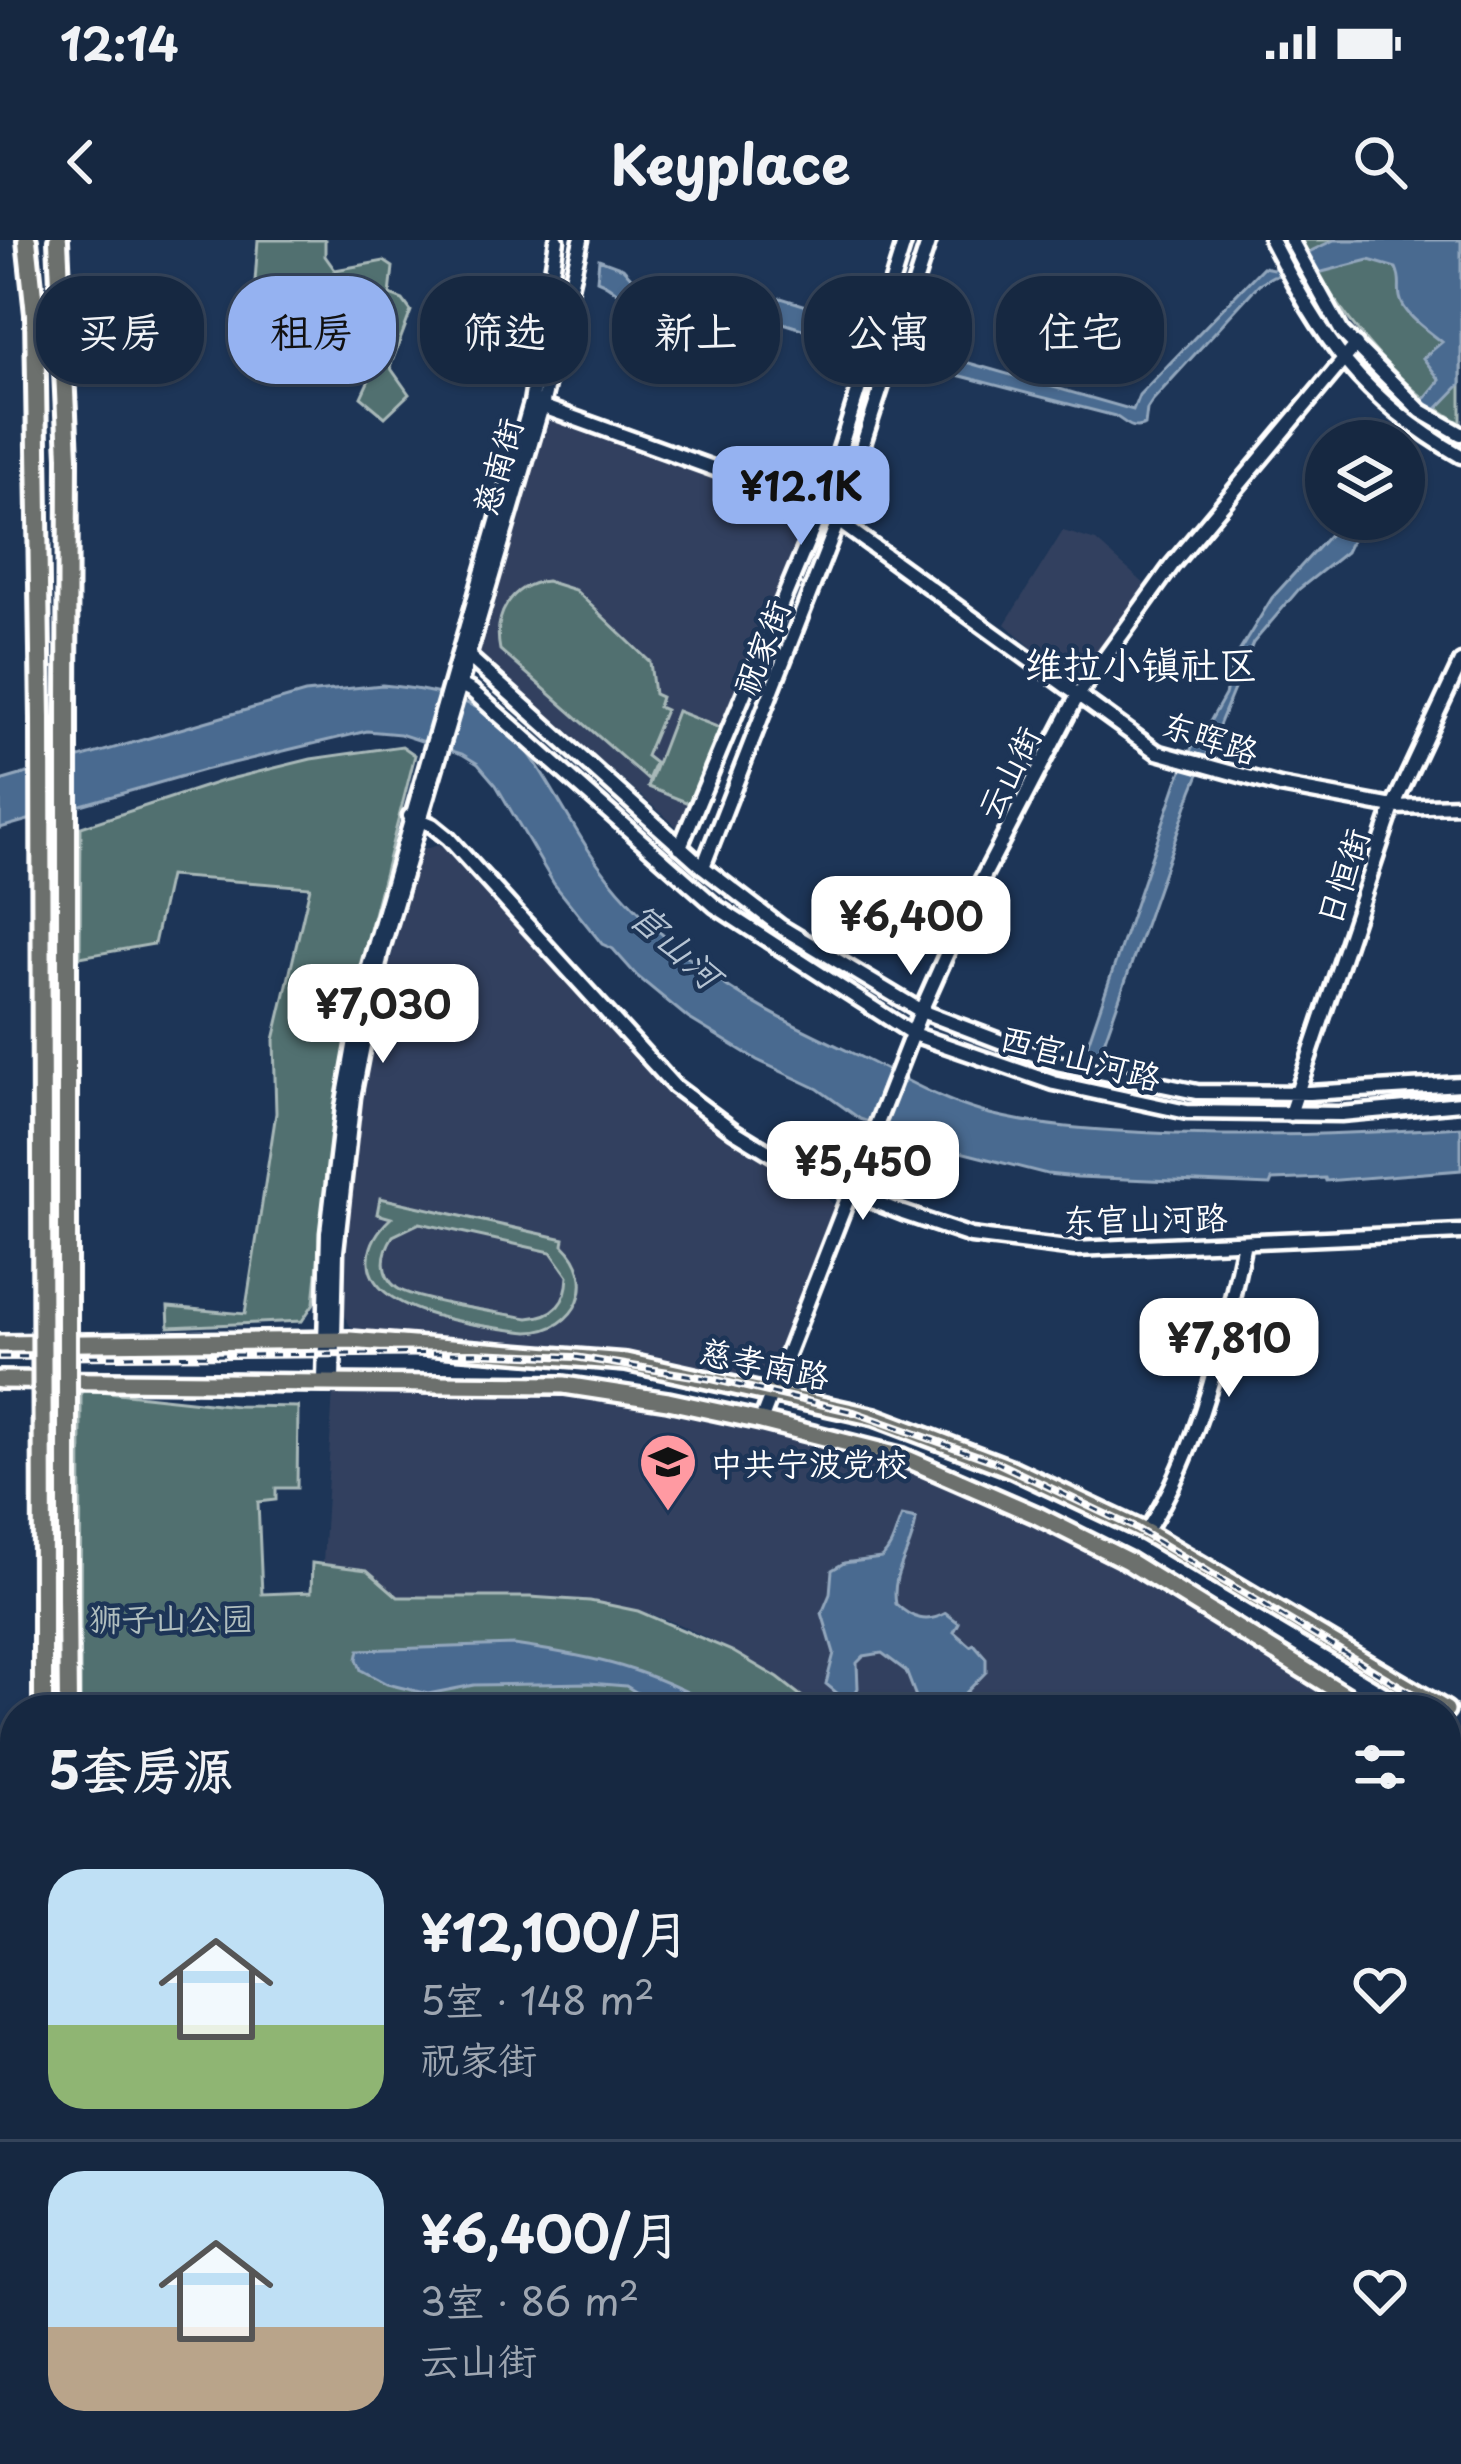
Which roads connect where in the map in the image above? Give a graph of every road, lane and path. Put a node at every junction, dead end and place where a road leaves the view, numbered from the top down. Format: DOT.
graph roads {
  1 [pos="27,240"];
  2 [pos="58,240"];
  3 [pos="557,240"];
  4 [pos="581,240"];
  5 [pos="905,240"];
  6 [pos="929,240"];
  7 [pos="1270,240"];
  8 [pos="1291,240"];
  9 [pos="1355,345"];
  10 [pos="1342,360"];
  11 [pos="536,405"];
  12 [pos="1461,434"];
  13 [pos="1461,456"];
  14 [pos="820,512"];
  15 [pos="838,521"];
  16 [pos="464,653"];
  17 [pos="1461,662"];
  18 [pos="456,682"];
  19 [pos="1078,694"];
  20 [pos="1461,805"];
  21 [pos="1393,807"];
  22 [pos="415,817"];
  23 [pos="680,847"];
  24 [pos="703,867"];
  25 [pos="921,1011"];
  26 [pos="914,1034"];
  27 [pos="1461,1084"];
  28 [pos="1297,1092"];
  29 [pos="1461,1102"];
  30 [pos="1290,1114"];
  31 [pos="852,1193"];
  32 [pos="1461,1232"];
  33 [pos="1244,1242"];
  34 [pos="328,1340"];
  35 [pos="0,1344"];
  36 [pos="0,1380"];
  37 [pos="328,1380"];
  38 [pos="772,1394"];
  39 [pos="760,1421"];
  40 [pos="1146,1532"];
  41 [pos="43,1695"];
  42 [pos="68,1695"];
  43 [pos="1346,1695"];
  44 [pos="1421,1695"];
  1 -- 41 [label="highway, bridge"];
  2 -- 42 [label="highway, bridge"];
  3 -- 11 [label="street, 慈南街"];
  4 -- 11 [label="street, 慈南街"];
  5 -- 14 [label="street, 祝家街"];
  6 -- 15 [label="street, 祝家街"];
  7 -- 10 [label="street"];
  8 -- 9 [label="street"];
  9 -- 10 [label="street, 云山街"];
  9 -- 12 [label="street"];
  10 -- 13 [label="street"];
  10 -- 19 [label="street, 云山街"];
  11 -- 14 [label="street, 东晖路"];
  11 -- 16 [label="street, 慈南街"];
  14 -- 15 [label="street, 东晖路"];
  14 -- 23 [label="street, 祝家街"];
  15 -- 19 [label="street, 东晖路"];
  15 -- 24 [label="street, 祝家街"];
  16 -- 18 [label="street, 慈南街"];
  16 -- 23 [label="street, 西官山河路"];
  17 -- 21 [label="street, 日恒街"];
  18 -- 22 [label="street, 慈南街"];
  18 -- 26 [label="street, 西官山河路"];
  19 -- 21 [label="street, 东晖路"];
  19 -- 25 [label="street, 云山街"];
  20 -- 21 [label="street, 东晖路"];
  21 -- 28 [label="street, 日恒街"];
  22 -- 31 [label="street, 东官山河路"];
  22 -- 34 [label="street, 慈南街"];
  23 -- 24 [label="street, 西官山河路"];
  24 -- 25 [label="street, 西官山河路"];
  25 -- 26 [label="street, 云山街"];
  25 -- 28 [label="street, 西官山河路"];
  26 -- 30 [label="street, 西官山河路"];
  26 -- 31 [label="street, 云山街"];
  27 -- 28 [label="street, 西官山河路"];
  28 -- 30 [label="street, 日恒街"];
  29 -- 30 [label="street, 西官山河路"];
  31 -- 33 [label="street, 东官山河路"];
  31 -- 38 [label="street, 云山街"];
  32 -- 33 [label="street, 东官山河路"];
  33 -- 40 [label="street"];
  34 -- 35 [label="main road, 慈孝南路"];
  34 -- 37 [label="street, 慈南街"];
  34 -- 38 [label="main road, 慈孝南路"];
  36 -- 37 [label="main road, 慈孝南路"];
  37 -- 39 [label="main road, 慈孝南路"];
  38 -- 39 [label="street, 云山街"];
  38 -- 40 [label="main road, 慈孝南路"];
  39 -- 43 [label="main road, 慈孝南路"];
  40 -- 44 [label="main road, 慈孝南路"];
}
